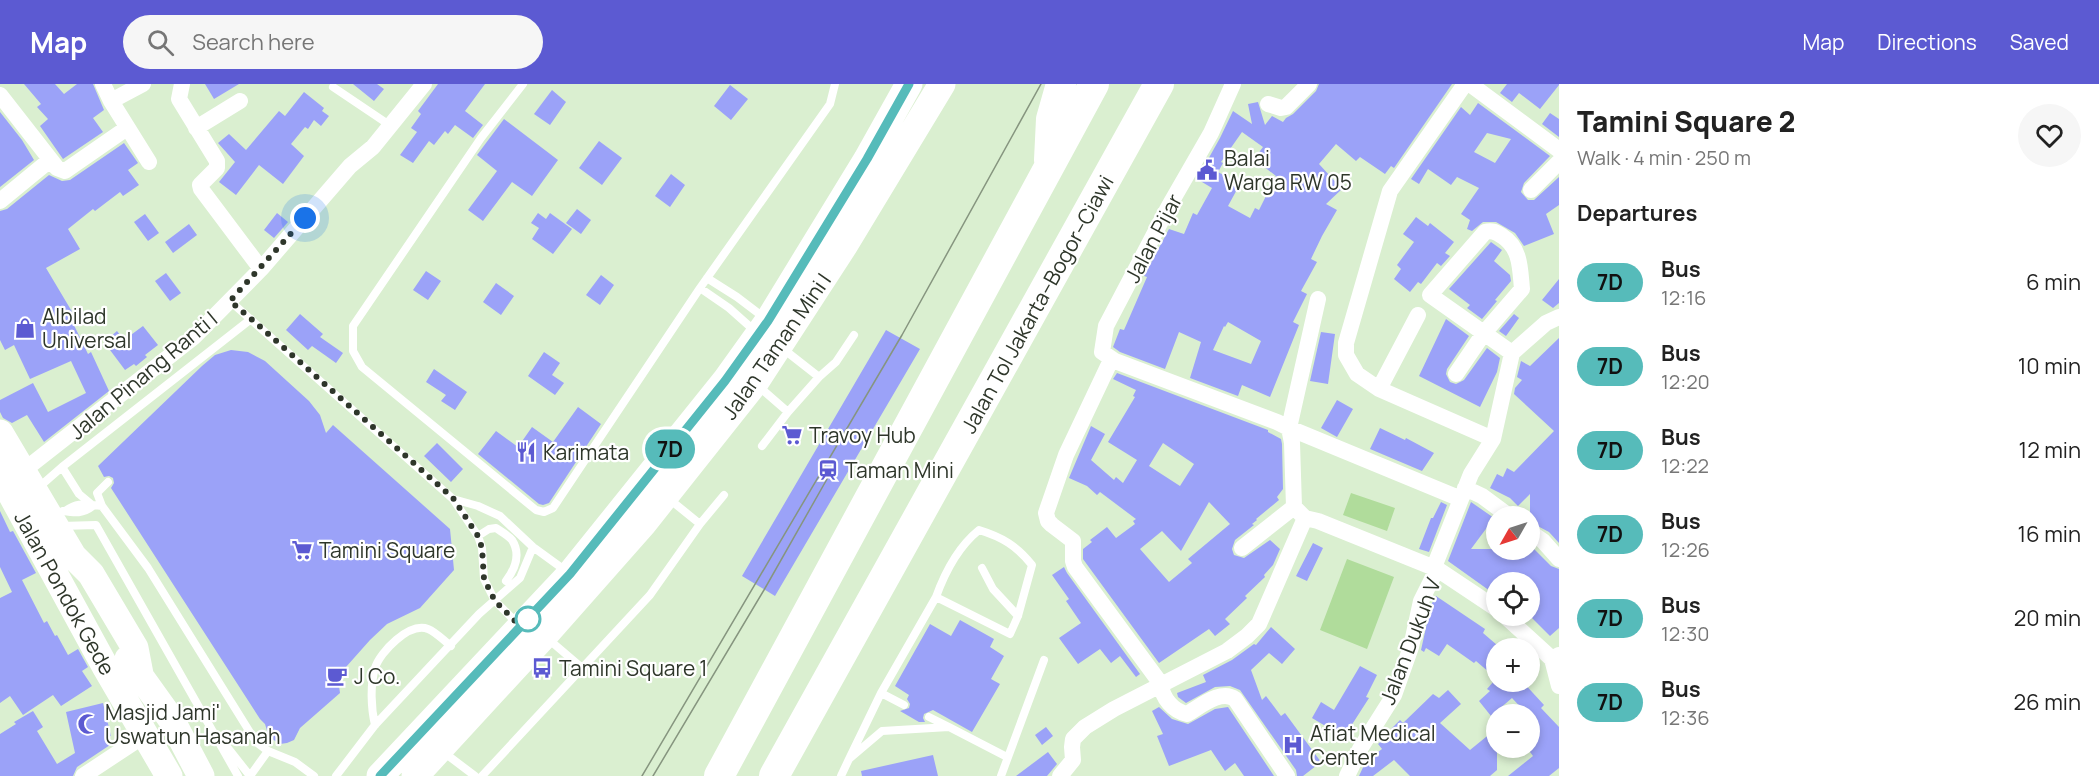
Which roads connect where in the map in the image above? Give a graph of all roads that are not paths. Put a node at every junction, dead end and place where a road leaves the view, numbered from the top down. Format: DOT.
graph roads {
  1 [pos="103,84"];
  2 [pos="143,84"];
  3 [pos="182,84"];
  4 [pos="424,84"];
  5 [pos="523,84"];
  6 [pos="835,84"];
  7 [pos="909,84"];
  8 [pos="1061,84"];
  9 [pos="1094,84"];
  10 [pos="1159,84"];
  11 [pos="1233,84"];
  12 [pos="1309,84"];
  13 [pos="1465,84"];
  14 [pos="1470,84"];
  15 [pos="939,85"];
  16 [pos="333,87"];
  17 [pos="0,95"];
  18 [pos="240,100"];
  19 [pos="111,101"];
  20 [pos="1268,104"];
  21 [pos="391,126"];
  22 [pos="127,128"];
  23 [pos="196,128"];
  24 [pos="1559,150"];
  25 [pos="50,160"];
  26 [pos="149,162"];
  27 [pos="1559,162"];
  28 [pos="1049,169"];
  29 [pos="1531,190"];
  30 [pos="0,201"];
  31 [pos="261,269"];
  32 [pos="707,278"];
  33 [pos="700,288"];
  34 [pos="1318,299"];
  35 [pos="230,301"];
  36 [pos="1418,315"];
  37 [pos="1559,317"];
  38 [pos="251,319"];
  39 [pos="1484,333"];
  40 [pos="768,334"];
  41 [pos="854,335"];
  42 [pos="1512,353"];
  43 [pos="1111,360"];
  44 [pos="1456,374"];
  45 [pos="819,377"];
  46 [pos="755,383"];
  47 [pos="1379,389"];
  48 [pos="788,412"];
  49 [pos="1289,428"];
  50 [pos="0,433"];
  51 [pos="1493,439"];
  52 [pos="762,446"];
  53 [pos="62,467"];
  54 [pos="108,483"];
  55 [pos="1463,494"];
  56 [pos="724,495"];
  57 [pos="665,496"];
  58 [pos="37,497"];
  59 [pos="453,498"];
  60 [pos="97,506"];
  61 [pos="1496,506"];
  62 [pos="1299,513"];
  63 [pos="700,524"];
  64 [pos="478,536"];
  65 [pos="1540,539"];
  66 [pos="533,547"];
  67 [pos="1242,548"];
  68 [pos="42,551"];
  69 [pos="1559,559"];
  70 [pos="982,568"];
  71 [pos="1435,568"];
  72 [pos="570,574"];
  73 [pos="506,581"];
  74 [pos="936,597"];
  75 [pos="495,601"];
  76 [pos="1486,602"];
  77 [pos="1018,616"];
  78 [pos="1517,626"];
  79 [pos="532,631"];
  80 [pos="451,646"];
  81 [pos="1555,657"];
  82 [pos="1044,660"];
  83 [pos="581,667"];
  84 [pos="1161,684"];
  85 [pos="1559,686"];
  86 [pos="881,693"];
  87 [pos="904,705"];
  88 [pos="929,717"];
  89 [pos="375,725"];
  90 [pos="949,727"];
  91 [pos="153,728"];
  92 [pos="211,729"];
  93 [pos="268,750"];
  94 [pos="439,750"];
  95 [pos="1008,757"];
  96 [pos="849,759"];
  97 [pos="83,776"];
  98 [pos="169,776"];
  99 [pos="177,776"];
  100 [pos="195,776"];
  101 [pos="201,776"];
  102 [pos="238,776"];
  103 [pos="314,776"];
  104 [pos="336,776"];
  105 [pos="380,776"];
  106 [pos="415,776"];
  107 [pos="475,776"];
  108 [pos="482,776"];
  109 [pos="719,776"];
  110 [pos="774,776"];
  111 [pos="841,776"];
  112 [pos="1001,776"];
  113 [pos="1060,776"];
  114 [pos="1287,776"];
  115 [pos="1347,776"];
  1 -- 19 [label="street"];
  2 -- 19 [label="street"];
  3 -- 23 [label="street"];
  4 -- 21 [label="street, Jalan Pinang Ranti I"];
  5 -- 33 [label="lane"];
  6 -- 32 [label="lane"];
  7 -- 40 [label="main road, Jalan Taman Mini I"];
  8 -- 28 [label="highway"];
  9 -- 28 [label="highway"];
  10 -- 110 [label="highway, Jalan Tol Jakarta–Bogor–Ciawi"];
  11 -- 43 [label="street, Jalan Pijar"];
  12 -- 20 [label="street"];
  13 -- 47 [label="street"];
  14 -- 24 [label="street"];
  15 -- 40 [label="main road, Jalan Taman Mini I"];
  16 -- 21 [label="lane"];
  17 -- 25 [label="street"];
  18 -- 23 [label="street"];
  19 -- 22 [label="street"];
  21 -- 31 [label="street, Jalan Pinang Ranti I"];
  22 -- 25 [label="street"];
  22 -- 26 [label="street"];
  23 -- 31 [label="street"];
  25 -- 30 [label="street"];
  27 -- 29 [label="street"];
  28 -- 109 [label="highway"];
  31 -- 35 [label="street, Jalan Pinang Ranti I"];
  32 -- 33 [label="lane"];
  32 -- 40 [label="lane"];
  33 -- 40 [label="lane"];
  34 -- 49 [label="street"];
  35 -- 38 [label="lane"];
  35 -- 58 [label="street, Jalan Pinang Ranti I"];
  36 -- 47 [label="street"];
  37 -- 42 [label="street"];
  38 -- 53 [label="lane"];
  38 -- 59 [label="lane"];
  39 -- 39 [label="street"];
  39 -- 42 [label="street"];
  39 -- 44 [label="street"];
  40 -- 45 [label="lane"];
  40 -- 46 [label="main road, Jalan Taman Mini I"];
  40 -- 72 [label="main road, Jalan Taman Mini I"];
  41 -- 45 [label="lane"];
  42 -- 51 [label="street, Jalan Dukuh V"];
  43 -- 49 [label="street"];
  43 -- 84 [label="street"];
  45 -- 48 [label="lane"];
  46 -- 48 [label="lane"];
  46 -- 57 [label="main road, Jalan Taman Mini I"];
  47 -- 51 [label="street"];
  48 -- 52 [label="lane"];
  49 -- 55 [label="street"];
  49 -- 62 [label="street"];
  50 -- 58 [label="main road, Jalan Pondok Gede"];
  51 -- 55 [label="street, Jalan Dukuh V"];
  53 -- 58 [label="lane"];
  53 -- 60 [label="lane"];
  54 -- 60 [label="lane"];
  55 -- 61 [label="street"];
  55 -- 71 [label="street, Jalan Dukuh V"];
  56 -- 63 [label="lane"];
  57 -- 63 [label="lane"];
  57 -- 79 [label="main road, Jalan Taman Mini I"];
  58 -- 60 [label="lane"];
  58 -- 68 [label="main road, Jalan Pondok Gede"];
  58 -- 92 [label="lane"];
  58 -- 101 [label="main road, Jalan Pondok Gede"];
  59 -- 64 [label="lane"];
  59 -- 66 [label="lane"];
  60 -- 93 [label="lane"];
  62 -- 67 [label="street"];
  62 -- 71 [label="street"];
  62 -- 84 [label="street"];
  63 -- 83 [label="lane"];
  64 -- 73 [label="lane"];
  64 -- 75 [label="lane"];
  65 -- 69 [label="street"];
  66 -- 72 [label="lane"];
  66 -- 75 [label="lane"];
  68 -- 91 [label="main road, Jalan Pondok Gede"];
  68 -- 99 [label="lane"];
  70 -- 77 [label="lane"];
  71 -- 76 [label="street, Jalan Dukuh V"];
  71 -- 115 [label="street, Jalan Dukuh V"];
  72 -- 79 [label="main road, Jalan Taman Mini I"];
  74 -- 77 [label="lane"];
  74 -- 77 [label="lane"];
  74 -- 86 [label="lane"];
  75 -- 79 [label="lane"];
  75 -- 80 [label="lane"];
  78 -- 81 [label="street"];
  79 -- 83 [label="lane"];
  79 -- 94 [label="main road, Jalan Taman Mini I"];
  79 -- 105 [label="main road, Jalan Taman Mini I"];
  80 -- 89 [label="lane"];
  80 -- 89 [label="lane"];
  81 -- 85 [label="street"];
  82 -- 95 [label="lane"];
  83 -- 108 [label="lane"];
  84 -- 113 [label="street"];
  84 -- 114 [label="street"];
  86 -- 87 [label="lane"];
  86 -- 96 [label="lane"];
  88 -- 90 [label="lane"];
  89 -- 104 [label="lane"];
  90 -- 95 [label="lane"];
  90 -- 96 [label="lane"];
  91 -- 97 [label="street"];
  91 -- 98 [label="main road, Jalan Pondok Gede"];
  91 -- 100 [label="lane"];
  92 -- 93 [label="lane"];
  92 -- 102 [label="lane"];
  93 -- 103 [label="lane"];
  94 -- 106 [label="main road, Jalan Taman Mini I"];
  94 -- 107 [label="lane"];
  95 -- 112 [label="lane"];
  96 -- 111 [label="lane"];
}
